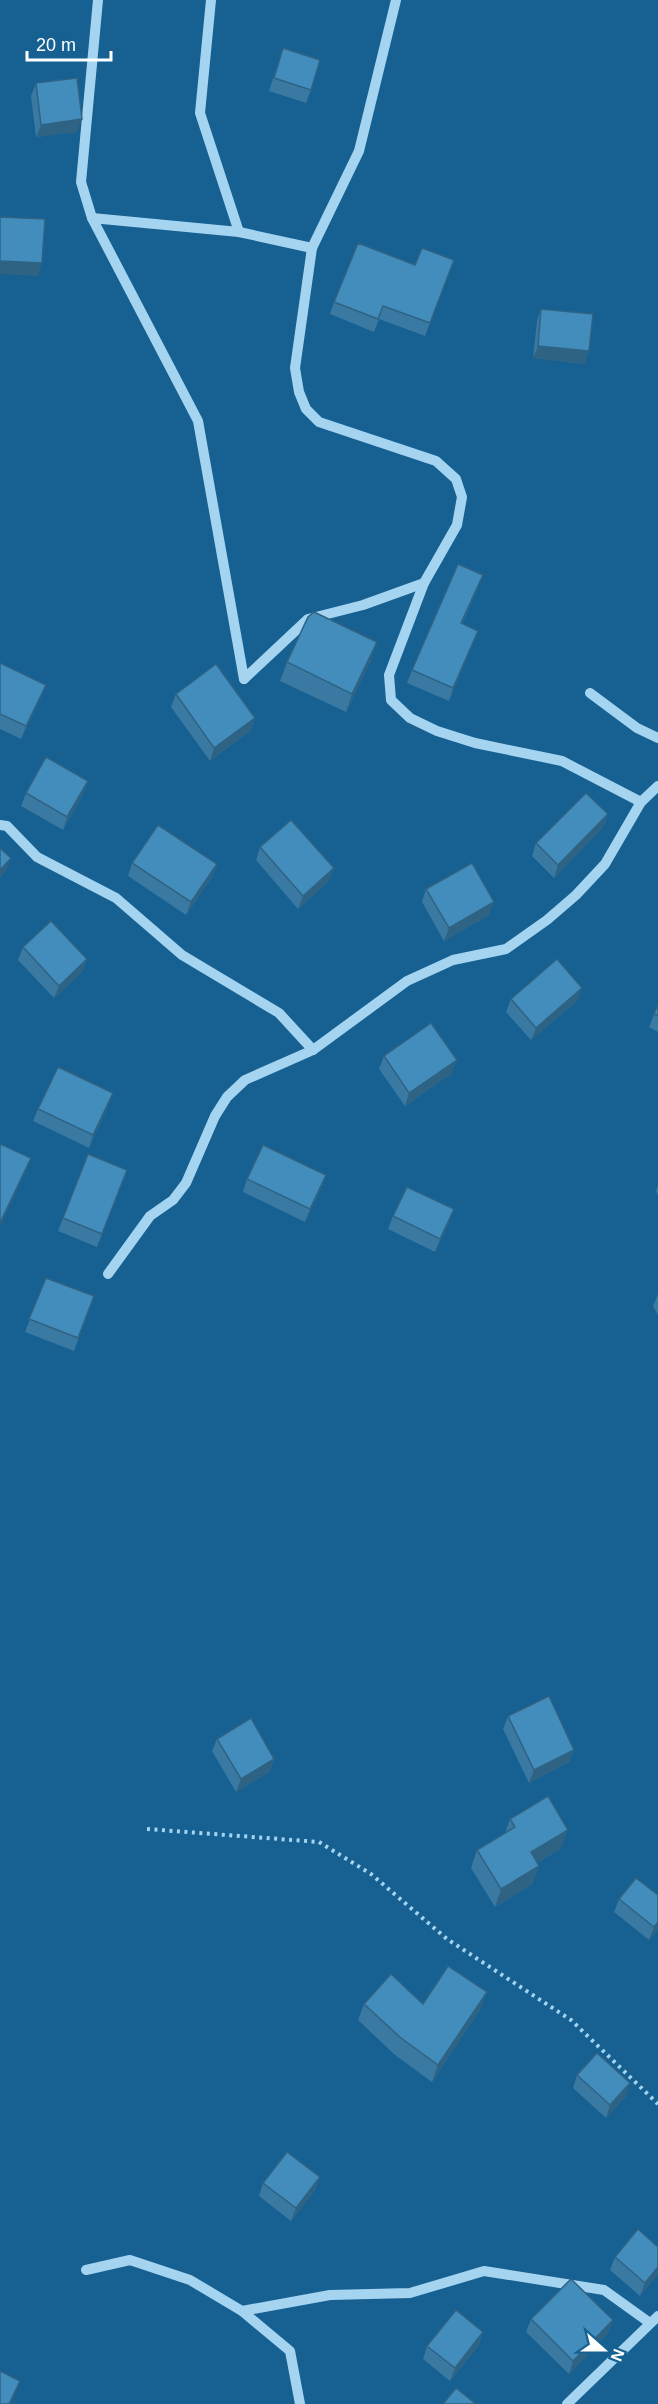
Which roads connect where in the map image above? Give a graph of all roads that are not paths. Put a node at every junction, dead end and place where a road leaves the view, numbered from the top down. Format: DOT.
graph roads {
  1 [pos="98,0"];
  2 [pos="211,0"];
  3 [pos="396,0"];
  4 [pos="92,218"];
  5 [pos="239,232"];
  6 [pos="312,248"];
  7 [pos="424,583"];
  8 [pos="590,693"];
  9 [pos="658,738"];
  10 [pos="658,786"];
  11 [pos="641,802"];
  12 [pos="0,825"];
  13 [pos="313,1050"];
  14 [pos="108,1274"];
  15 [pos="86,2270"];
  16 [pos="242,2312"];
  17 [pos="654,2320"];
  18 [pos="300,2404"];
  19 [pos="567,2404"];
  1 -- 4 [label="street"];
  2 -- 5 [label="street"];
  3 -- 6 [label="street"];
  4 -- 5 [label="street"];
  4 -- 7 [label="street"];
  5 -- 6 [label="street"];
  6 -- 7 [label="street"];
  7 -- 11 [label="street"];
  8 -- 9 [label="street"];
  10 -- 11 [label="street"];
  11 -- 13 [label="street"];
  12 -- 13 [label="street"];
  13 -- 14 [label="street"];
  15 -- 16 [label="street"];
  16 -- 17 [label="street"];
  16 -- 18 [label="street"];
  17 -- 19 [label="street"];
}
